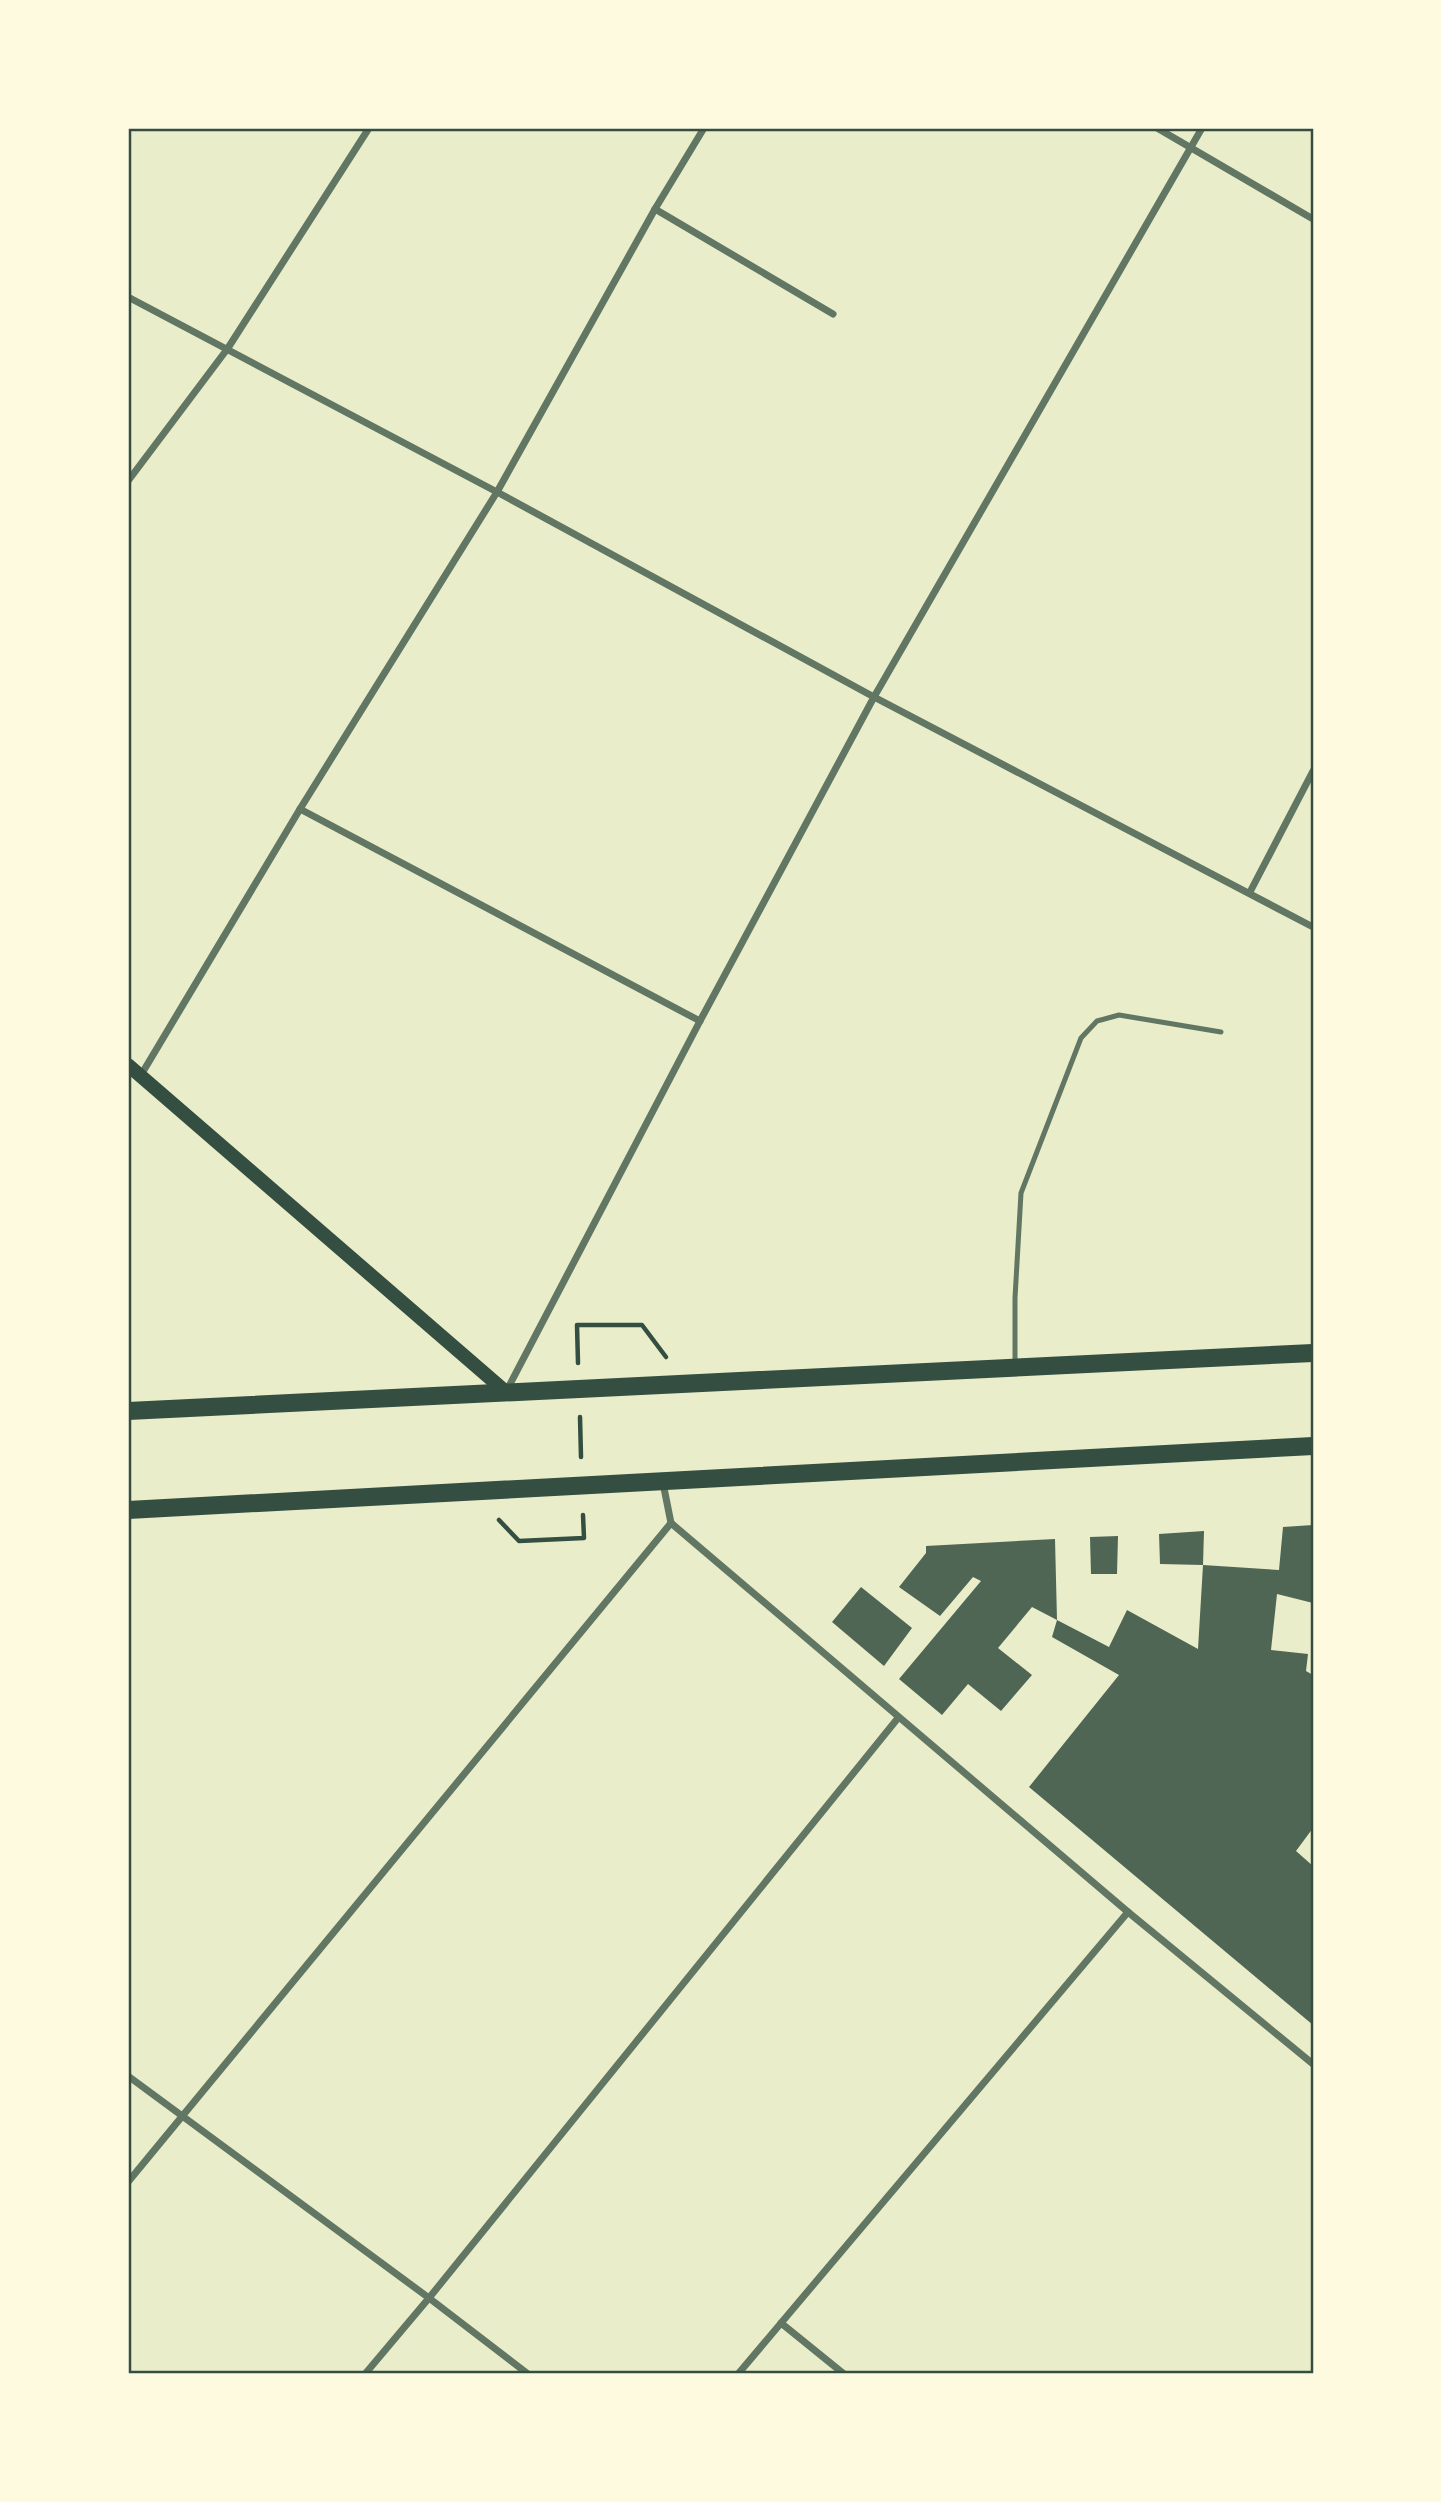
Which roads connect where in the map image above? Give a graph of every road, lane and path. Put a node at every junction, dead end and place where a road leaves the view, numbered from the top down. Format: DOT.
graph roads {
  1 [pos="369,128"];
  2 [pos="704,128"];
  3 [pos="1157,128"];
  4 [pos="1202,128"];
  5 [pos="1190,147"];
  6 [pos="655,209"];
  7 [pos="1313,219"];
  8 [pos="128,297"];
  9 [pos="833,314"];
  10 [pos="228,348"];
  11 [pos="128,481"];
  12 [pos="497,492"];
  13 [pos="874,697"];
  14 [pos="1313,771"];
  15 [pos="300,809"];
  16 [pos="1250,892"];
  17 [pos="1313,927"];
  18 [pos="700,1021"];
  19 [pos="1221,1032"];
  20 [pos="128,1065"];
  21 [pos="141,1076"];
  22 [pos="642,1325"];
  23 [pos="1313,1353"];
  24 [pos="579,1365"];
  25 [pos="1015,1368"];
  26 [pos="506,1392"];
  27 [pos="580,1405"];
  28 [pos="128,1411"];
  29 [pos="1313,1446"];
  30 [pos="581,1458"];
  31 [pos="662,1480"];
  32 [pos="128,1510"];
  33 [pos="583,1512"];
  34 [pos="671,1523"];
  35 [pos="519,1541"];
  36 [pos="898,1718"];
  37 [pos="1128,1912"];
  38 [pos="1313,2064"];
  39 [pos="128,2076"];
  40 [pos="182,2117"];
  41 [pos="128,2182"];
  42 [pos="429,2298"];
  43 [pos="781,2323"];
  44 [pos="365,2374"];
  45 [pos="528,2374"];
  46 [pos="738,2374"];
  47 [pos="844,2374"];
  1 -- 10 [label="street"];
  2 -- 6 [label="street"];
  3 -- 5 [label="street"];
  4 -- 5 [label="street"];
  5 -- 7 [label="street"];
  5 -- 13 [label="street"];
  6 -- 9 [label="street"];
  6 -- 12 [label="street"];
  8 -- 10 [label="street"];
  10 -- 11 [label="street"];
  10 -- 12 [label="street"];
  12 -- 13 [label="street"];
  12 -- 15 [label="street"];
  13 -- 16 [label="street"];
  13 -- 18 [label="street"];
  14 -- 16 [label="street"];
  15 -- 18 [label="street"];
  15 -- 21 [label="street"];
  16 -- 17 [label="street"];
  18 -- 26 [label="street"];
  19 -- 25 [label="lane"];
  20 -- 21 [label="main road"];
  21 -- 26 [label="main road"];
  22 -- 24 [label="path"];
  23 -- 25 [label="main road"];
  25 -- 26 [label="main road"];
  26 -- 28 [label="main road"];
  27 -- 30 [label="path"];
  29 -- 31 [label="main road"];
  31 -- 32 [label="main road"];
  31 -- 34 [label="street"];
  33 -- 35 [label="path"];
  34 -- 36 [label="street"];
  34 -- 40 [label="street"];
  36 -- 37 [label="street"];
  36 -- 42 [label="street"];
  37 -- 38 [label="street"];
  37 -- 43 [label="street"];
  39 -- 40 [label="street"];
  40 -- 41 [label="street"];
  40 -- 42 [label="street"];
  42 -- 44 [label="street"];
  42 -- 45 [label="street"];
  43 -- 46 [label="street"];
  43 -- 47 [label="street"];
}
